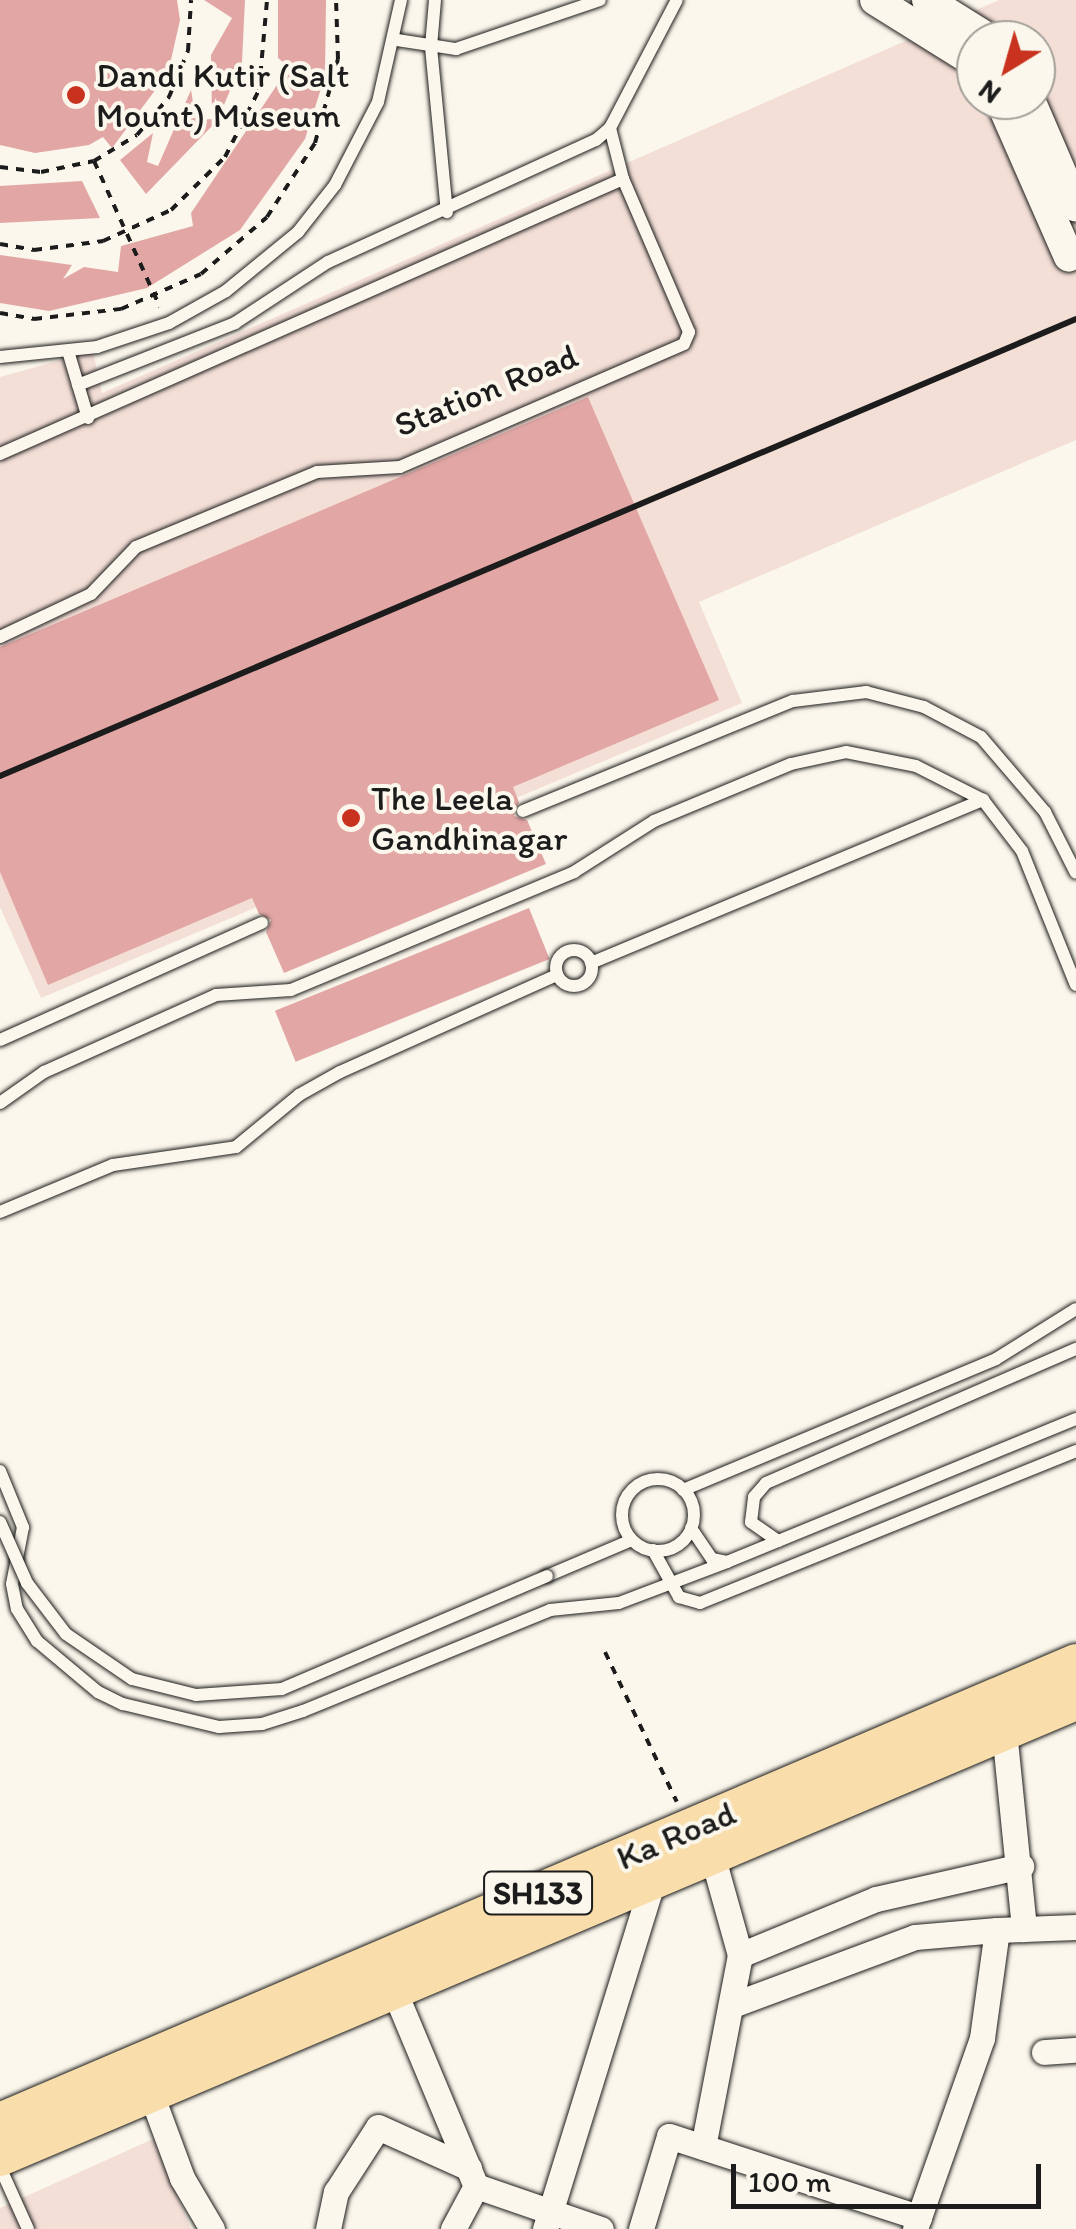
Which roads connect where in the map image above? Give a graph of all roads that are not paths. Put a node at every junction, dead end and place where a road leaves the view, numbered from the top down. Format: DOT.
graph roads {
  1 [pos="401,0"];
  2 [pos="435,0"];
  3 [pos="600,0"];
  4 [pos="677,0"];
  5 [pos="874,0"];
  6 [pos="927,0"];
  7 [pos="959,20"];
  8 [pos="397,40"];
  9 [pos="431,47"];
  10 [pos="956,51"];
  11 [pos="1009,120"];
  12 [pos="1039,120"];
  13 [pos="610,128"];
  14 [pos="623,178"];
  15 [pos="1076,207"];
  16 [pos="447,212"];
  17 [pos="1069,257"];
  18 [pos="68,352"];
  19 [pos="0,357"];
  20 [pos="78,385"];
  21 [pos="88,418"];
  22 [pos="0,454"];
  23 [pos="0,637"];
  24 [pos="983,800"];
  25 [pos="523,811"];
  26 [pos="1076,873"];
  27 [pos="262,923"];
  28 [pos="591,963"];
  29 [pos="557,975"];
  30 [pos="1076,985"];
  31 [pos="0,1040"];
  32 [pos="0,1103"];
  33 [pos="0,1212"];
  34 [pos="1076,1309"];
  35 [pos="1076,1348"];
  36 [pos="1076,1419"];
  37 [pos="1076,1452"];
  38 [pos="0,1470"];
  39 [pos="684,1490"];
  40 [pos="0,1522"];
  41 [pos="691,1528"];
  42 [pos="632,1540"];
  43 [pos="778,1541"];
  44 [pos="653,1550"];
  45 [pos="727,1562"];
  46 [pos="671,1584"];
  47 [pos="1076,1663"];
  48 [pos="1076,1700"];
  49 [pos="1004,1731"];
  50 [pos="701,1842"];
  51 [pos="1021,1866"];
  52 [pos="653,1880"];
  53 [pos="1076,1927"];
  54 [pos="1024,1929"];
  55 [pos="997,1930"];
  56 [pos="740,1955"];
  57 [pos="388,1975"];
  58 [pos="735,2004"];
  59 [pos="1076,2050"];
  60 [pos="1044,2052"];
  61 [pos="150,2094"];
  62 [pos="0,2122"];
  63 [pos="703,2147"];
  64 [pos="0,2157"];
  65 [pos="0,2167"];
  66 [pos="473,2177"];
  67 [pos="548,2221"];
  68 [pos="917,2223"];
  69 [pos="28,2229"];
  70 [pos="212,2229"];
  71 [pos="328,2229"];
  72 [pos="453,2229"];
  73 [pos="601,2229"];
  74 [pos="641,2229"];
  1 -- 8 [label="lane"];
  2 -- 9 [label="lane"];
  3 -- 9 [label="lane"];
  4 -- 13 [label="lane"];
  5 -- 10 [label="street"];
  6 -- 7 [label="street"];
  8 -- 9 [label="lane"];
  8 -- 18 [label="lane"];
  9 -- 16 [label="lane"];
  11 -- 17 [label="street"];
  12 -- 15 [label="street"];
  13 -- 14 [label="lane, Station Road"];
  13 -- 16 [label="lane"];
  14 -- 21 [label="lane"];
  14 -- 23 [label="lane, Station Road"];
  16 -- 20 [label="lane"];
  18 -- 19 [label="lane"];
  18 -- 20 [label="lane"];
  20 -- 21 [label="lane"];
  21 -- 22 [label="lane"];
  24 -- 28 [label="lane"];
  24 -- 30 [label="lane"];
  24 -- 32 [label="lane"];
  25 -- 26 [label="lane"];
  27 -- 31 [label="lane"];
  28 -- 29 [label="lane"];
  28 -- 29 [label="lane"];
  29 -- 33 [label="lane"];
  34 -- 39 [label="lane"];
  35 -- 43 [label="lane"];
  36 -- 43 [label="lane"];
  37 -- 46 [label="lane"];
  38 -- 46 [label="lane"];
  39 -- 41 [label="lane"];
  39 -- 42 [label="lane"];
  40 -- 42 [label="lane, bridge"];
  41 -- 44 [label="lane"];
  41 -- 45 [label="lane"];
  42 -- 44 [label="lane"];
  43 -- 45 [label="lane"];
  44 -- 46 [label="lane"];
  45 -- 46 [label="lane"];
  47 -- 50 [label="main road, Ka Road / SH133"];
  48 -- 49 [label="main road, Ka Road / SH133"];
  49 -- 50 [label="main road, Ka Road / SH133"];
  49 -- 51 [label="street"];
  50 -- 52 [label="main road, Ka Road / SH133"];
  50 -- 56 [label="street"];
  50 -- 57 [label="main road, Ka Road / SH133"];
  51 -- 54 [label="street"];
  51 -- 56 [label="street"];
  52 -- 57 [label="main road, Ka Road / SH133"];
  52 -- 67 [label="street"];
  53 -- 54 [label="street"];
  54 -- 55 [label="street"];
  55 -- 58 [label="street"];
  55 -- 68 [label="street"];
  56 -- 58 [label="street"];
  57 -- 61 [label="main road, Ka Road / SH133"];
  57 -- 62 [label="main road, Ka Road / SH133"];
  57 -- 66 [label="street"];
  58 -- 63 [label="street"];
  59 -- 60 [label="street"];
  61 -- 64 [label="main road, Ka Road / SH133"];
  61 -- 70 [label="street"];
  63 -- 68 [label="street"];
  63 -- 74 [label="street"];
  65 -- 69 [label="lane"];
  66 -- 67 [label="street"];
  66 -- 71 [label="street"];
  66 -- 72 [label="street"];
  67 -- 73 [label="street"];
}
